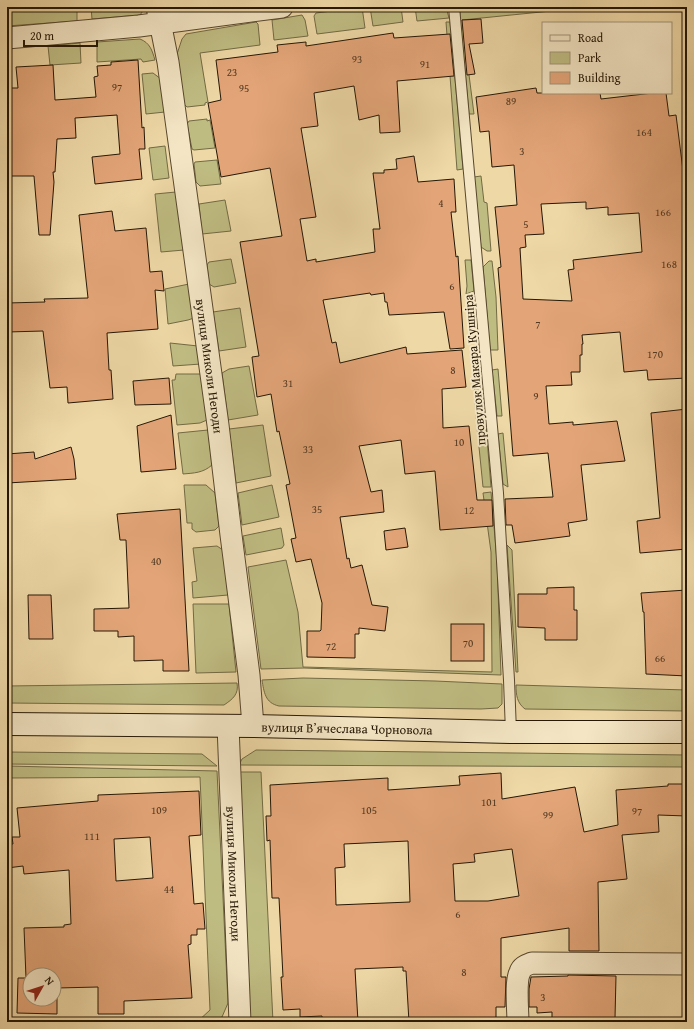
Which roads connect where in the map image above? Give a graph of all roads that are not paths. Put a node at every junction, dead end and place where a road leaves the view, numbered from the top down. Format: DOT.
graph roads {
  1 [pos="282,7"];
  2 [pos="454,7"];
  3 [pos="158,15"];
  4 [pos="7,38"];
  5 [pos="7,724"];
  6 [pos="228,726"];
  7 [pos="253,726"];
  8 [pos="511,732"];
  9 [pos="687,732"];
  10 [pos="687,964"];
  11 [pos="240,1022"];
  12 [pos="518,1022"];
  1 -- 3 [label="street"];
  2 -- 8 [label="lane, провулок Макара Кушніра"];
  3 -- 4 [label="street"];
  3 -- 7 [label="street, вулиця Миколи Негоди"];
  5 -- 6 [label="main road, вулиця Вʼячеслава Чорновола"];
  6 -- 7 [label="main road, вулиця Вʼячеслава Чорновола"];
  6 -- 11 [label="street, вулиця Миколи Негоди"];
  7 -- 8 [label="main road, вулиця Вʼячеслава Чорновола"];
  8 -- 9 [label="main road, вулиця Вʼячеслава Чорновола"];
  10 -- 12 [label="street"];
}
